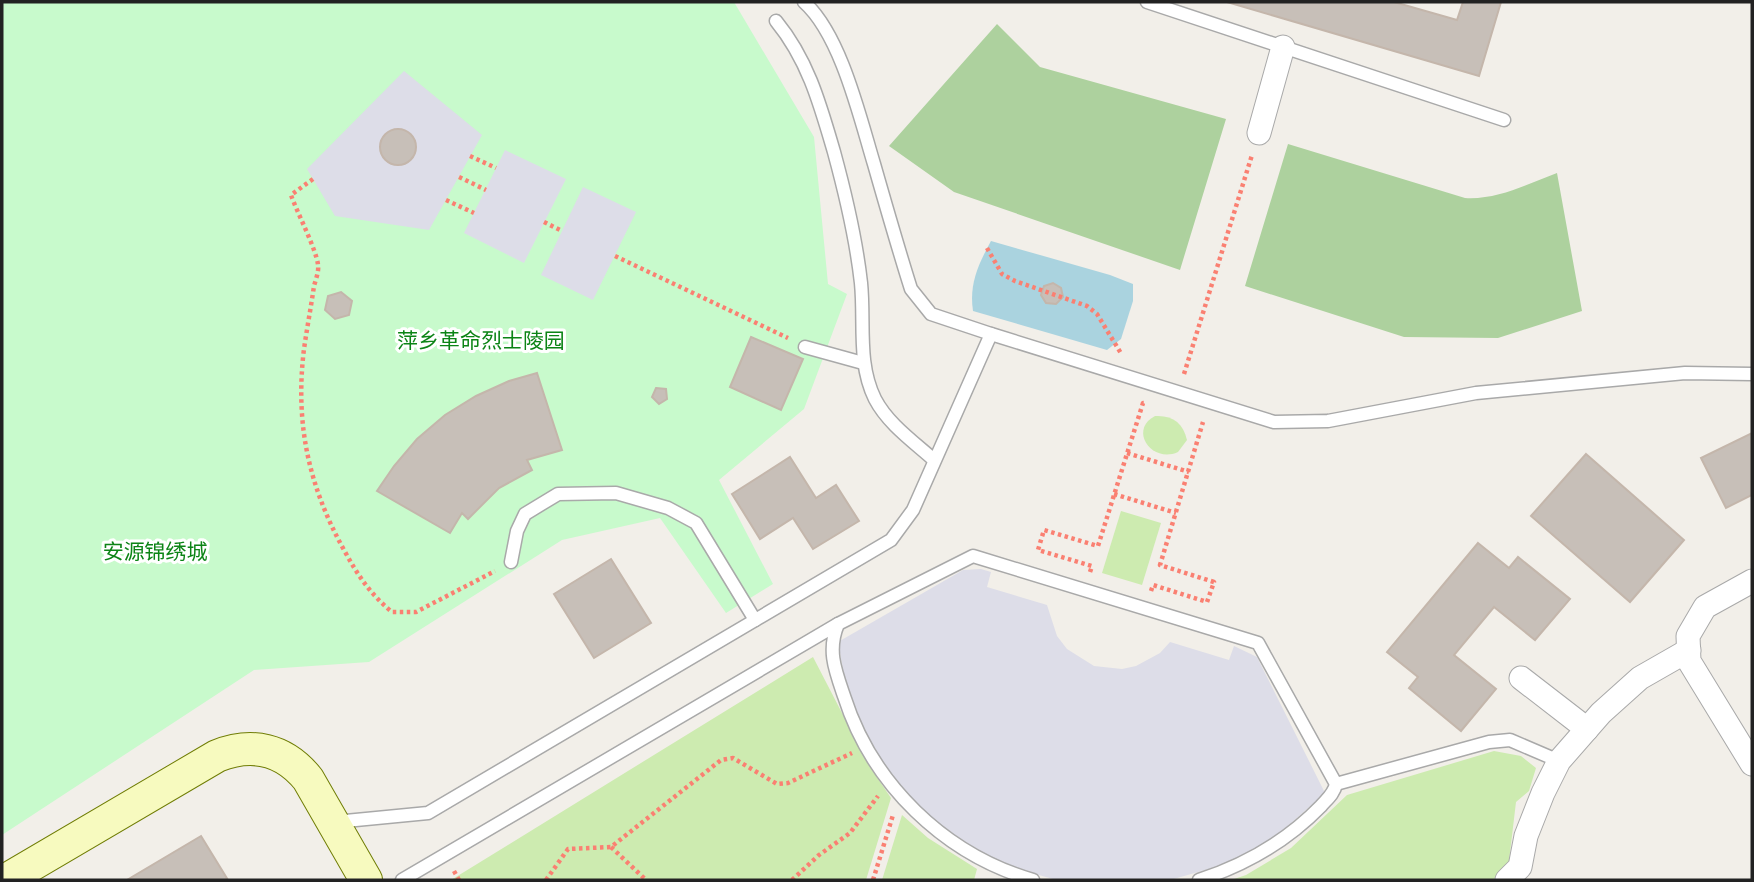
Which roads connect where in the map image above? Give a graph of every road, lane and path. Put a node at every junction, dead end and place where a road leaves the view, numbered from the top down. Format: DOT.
graph roads {
  1 [pos="804,2"];
  2 [pos="1147,2"];
  3 [pos="776,21"];
  4 [pos="1283,47"];
  5 [pos="1504,120"];
  6 [pos="1259,133"];
  7 [pos="470,156"];
  8 [pos="496,168"];
  9 [pos="459,177"];
  10 [pos="313,178"];
  11 [pos="486,190"];
  12 [pos="446,200"];
  13 [pos="474,213"];
  14 [pos="544,222"];
  15 [pos="562,231"];
  16 [pos="987,248"];
  17 [pos="615,256"];
  18 [pos="991,334"];
  19 [pos="805,346"];
  20 [pos="863,363"];
  21 [pos="1186,365"];
  22 [pos="1752,374"];
  23 [pos="1138,379"];
  24 [pos="1152,406"];
  25 [pos="1194,419"];
  26 [pos="1127,453"];
  27 [pos="934,460"];
  28 [pos="1189,472"];
  29 [pos="1114,494"];
  30 [pos="1176,513"];
  31 [pos="1075,561"];
  32 [pos="511,562"];
  33 [pos="1752,581"];
  34 [pos="1170,590"];
  35 [pos="755,620"];
  36 [pos="838,624"];
  37 [pos="1689,650"];
  38 [pos="1521,678"];
  39 [pos="1587,729"];
  40 [pos="866,747"];
  41 [pos="1559,761"];
  42 [pos="1752,764"];
  43 [pos="886,779"];
  44 [pos="1336,784"];
  45 [pos="900,795"];
  46 [pos="331,822"];
  47 [pos="611,847"];
  48 [pos="6,880"];
  49 [pos="366,880"];
  50 [pos="402,880"];
  51 [pos="546,880"];
  52 [pos="646,880"];
  53 [pos="792,880"];
  54 [pos="873,880"];
  55 [pos="1033,880"];
  56 [pos="1199,880"];
  57 [pos="1507,880"];
  1 -- 18 [label="lane"];
  2 -- 4 [label="lane"];
  3 -- 20 [label="lane"];
  4 -- 5 [label="lane"];
  4 -- 6 [label="street"];
  6 -- 21 [label="path"];
  7 -- 8 [label="path"];
  9 -- 11 [label="path"];
  10 -- 32 [label="path"];
  12 -- 13 [label="path"];
  14 -- 15 [label="path"];
  16 -- 23 [label="path"];
  17 -- 19 [label="path"];
  18 -- 23 [label="lane"];
  18 -- 27 [label="lane"];
  19 -- 20 [label="lane"];
  20 -- 27 [label="lane"];
  22 -- 23 [label="lane"];
  24 -- 26 [label="path"];
  25 -- 28 [label="path"];
  26 -- 28 [label="path"];
  26 -- 29 [label="path"];
  27 -- 35 [label="lane"];
  28 -- 30 [label="path"];
  29 -- 30 [label="path"];
  29 -- 31 [label="path"];
  30 -- 34 [label="path"];
  32 -- 35 [label="lane"];
  33 -- 37 [label="street"];
  35 -- 46 [label="lane"];
  36 -- 40 [label="lane"];
  36 -- 44 [label="lane"];
  36 -- 50 [label="lane"];
  37 -- 39 [label="street"];
  37 -- 42 [label="street"];
  38 -- 39 [label="street"];
  39 -- 41 [label="street"];
  40 -- 43 [label="lane"];
  40 -- 47 [label="path"];
  41 -- 44 [label="lane"];
  41 -- 57 [label="street"];
  43 -- 45 [label="lane"];
  43 -- 53 [label="path"];
  44 -- 56 [label="lane"];
  45 -- 54 [label="path"];
  45 -- 55 [label="lane"];
  46 -- 48 [label="street"];
  46 -- 49 [label="street"];
  47 -- 51 [label="path"];
  47 -- 52 [label="path"];
}
